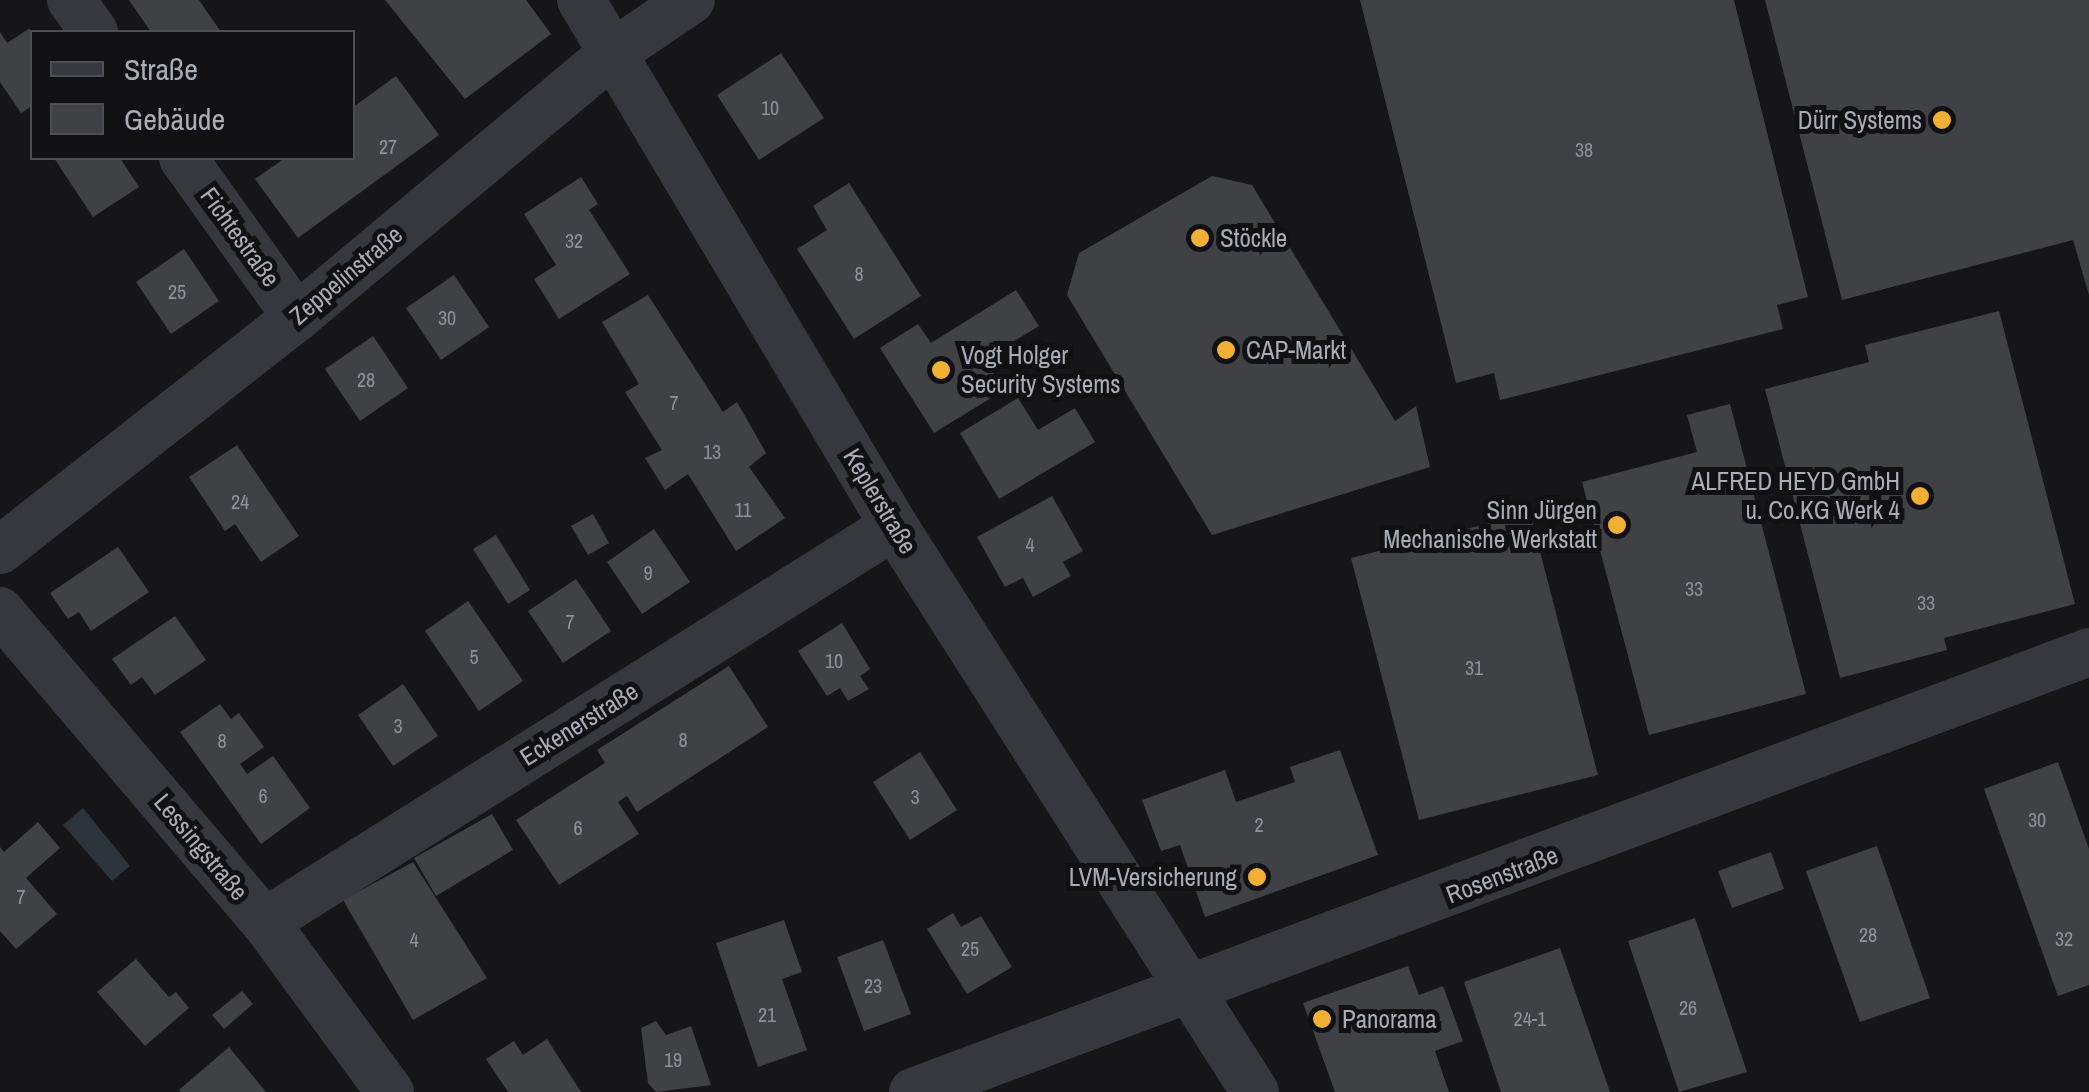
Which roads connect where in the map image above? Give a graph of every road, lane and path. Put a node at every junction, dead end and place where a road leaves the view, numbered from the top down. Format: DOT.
graph roads {
  1 [pos="71,0"];
  2 [pos="581,0"];
  3 [pos="691,0"];
  4 [pos="93,30"];
  5 [pos="613,54"];
  6 [pos="184,160"];
  7 [pos="297,317"];
  8 [pos="894,526"];
  9 [pos="0,550"];
  10 [pos="0,611"];
  11 [pos="2089,652"];
  12 [pos="265,922"];
  13 [pos="1194,992"];
  14 [pos="390,1092"];
  15 [pos="913,1092"];
  16 [pos="1256,1092"];
  1 -- 4 [label="street"];
  2 -- 5 [label="street, Keplerstraße"];
  3 -- 5 [label="street, Zeppelinstraße"];
  5 -- 7 [label="street, Zeppelinstraße"];
  5 -- 8 [label="street, Keplerstraße"];
  6 -- 7 [label="street, Fichtestraße"];
  7 -- 9 [label="street, Zeppelinstraße"];
  8 -- 12 [label="street, Eckenerstraße"];
  8 -- 13 [label="street, Keplerstraße"];
  10 -- 12 [label="street, Lessingstraße"];
  11 -- 13 [label="street, Rosenstraße"];
  12 -- 14 [label="street, Lessingstraße"];
  13 -- 15 [label="street, Rosenstraße"];
  13 -- 16 [label="street, Keplerstraße"];
}
